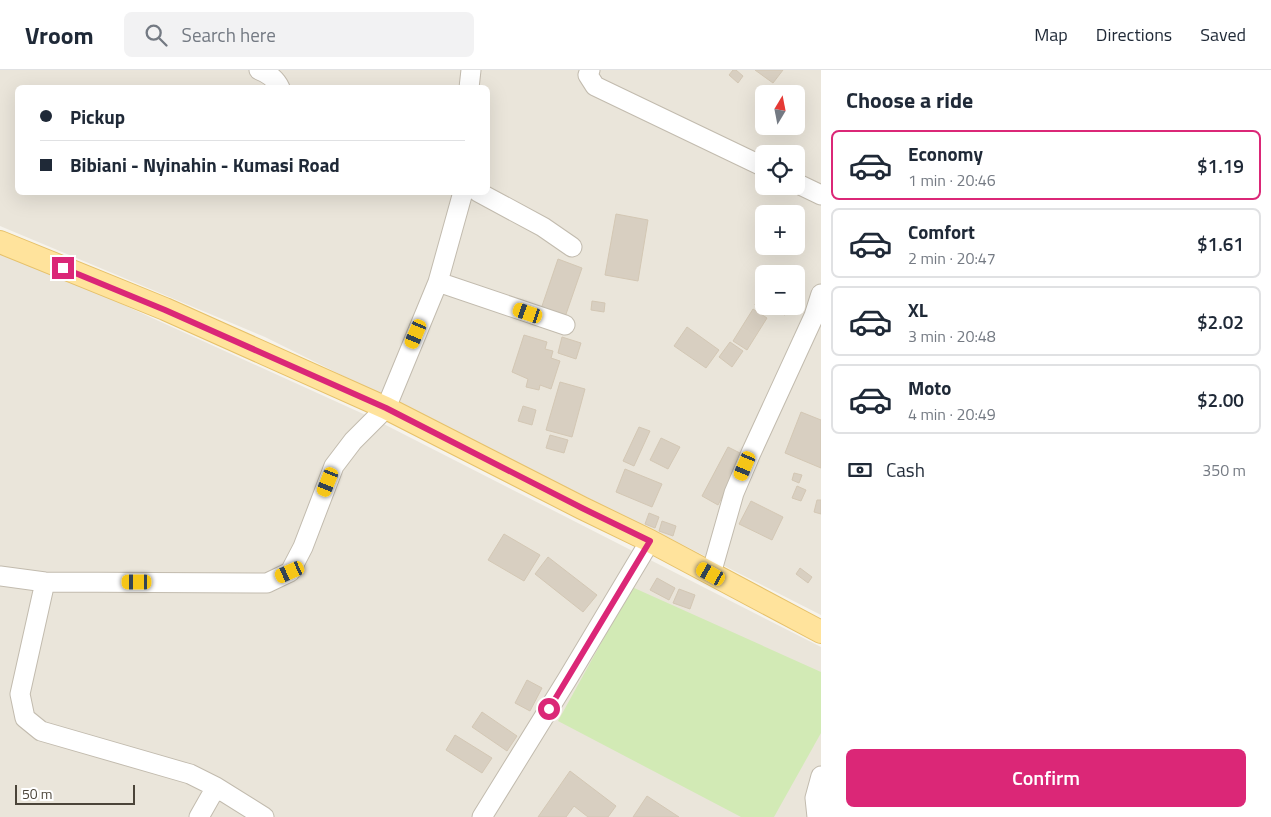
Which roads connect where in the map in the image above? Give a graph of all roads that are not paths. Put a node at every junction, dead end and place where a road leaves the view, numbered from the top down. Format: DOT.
graph roads {
  1 [pos="259,70"];
  2 [pos="471,70"];
  3 [pos="590,70"];
  4 [pos="278,85"];
  5 [pos="469,85"];
  6 [pos="755,163"];
  7 [pos="805,187"];
  8 [pos="462,195"];
  9 [pos="484,195"];
  10 [pos="821,195"];
  11 [pos="572,247"];
  12 [pos="4,249"];
  13 [pos="438,282"];
  14 [pos="821,294"];
  15 [pos="565,325"];
  16 [pos="386,408"];
  17 [pos="650,541"];
  18 [pos="711,574"];
  19 [pos="0,576"];
  20 [pos="45,582"];
  21 [pos="821,632"];
  22 [pos="821,776"];
  23 [pos="216,787"];
  24 [pos="199,817"];
  25 [pos="264,817"];
  26 [pos="482,817"];
  27 [pos="817,817"];
  1 -- 4 [label="street"];
  2 -- 5 [label="street"];
  3 -- 6 [label="street"];
  7 -- 10 [label="street"];
  8 -- 13 [label="street"];
  9 -- 11 [label="street"];
  12 -- 16 [label="main road"];
  13 -- 15 [label="street"];
  13 -- 16 [label="street"];
  14 -- 18 [label="street"];
  16 -- 17 [label="main road"];
  16 -- 20 [label="street"];
  17 -- 18 [label="main road"];
  17 -- 26 [label="street"];
  18 -- 21 [label="main road"];
  19 -- 20 [label="street"];
  20 -- 23 [label="street"];
  22 -- 27 [label="street"];
  23 -- 24 [label="street"];
  23 -- 25 [label="street"];
}
